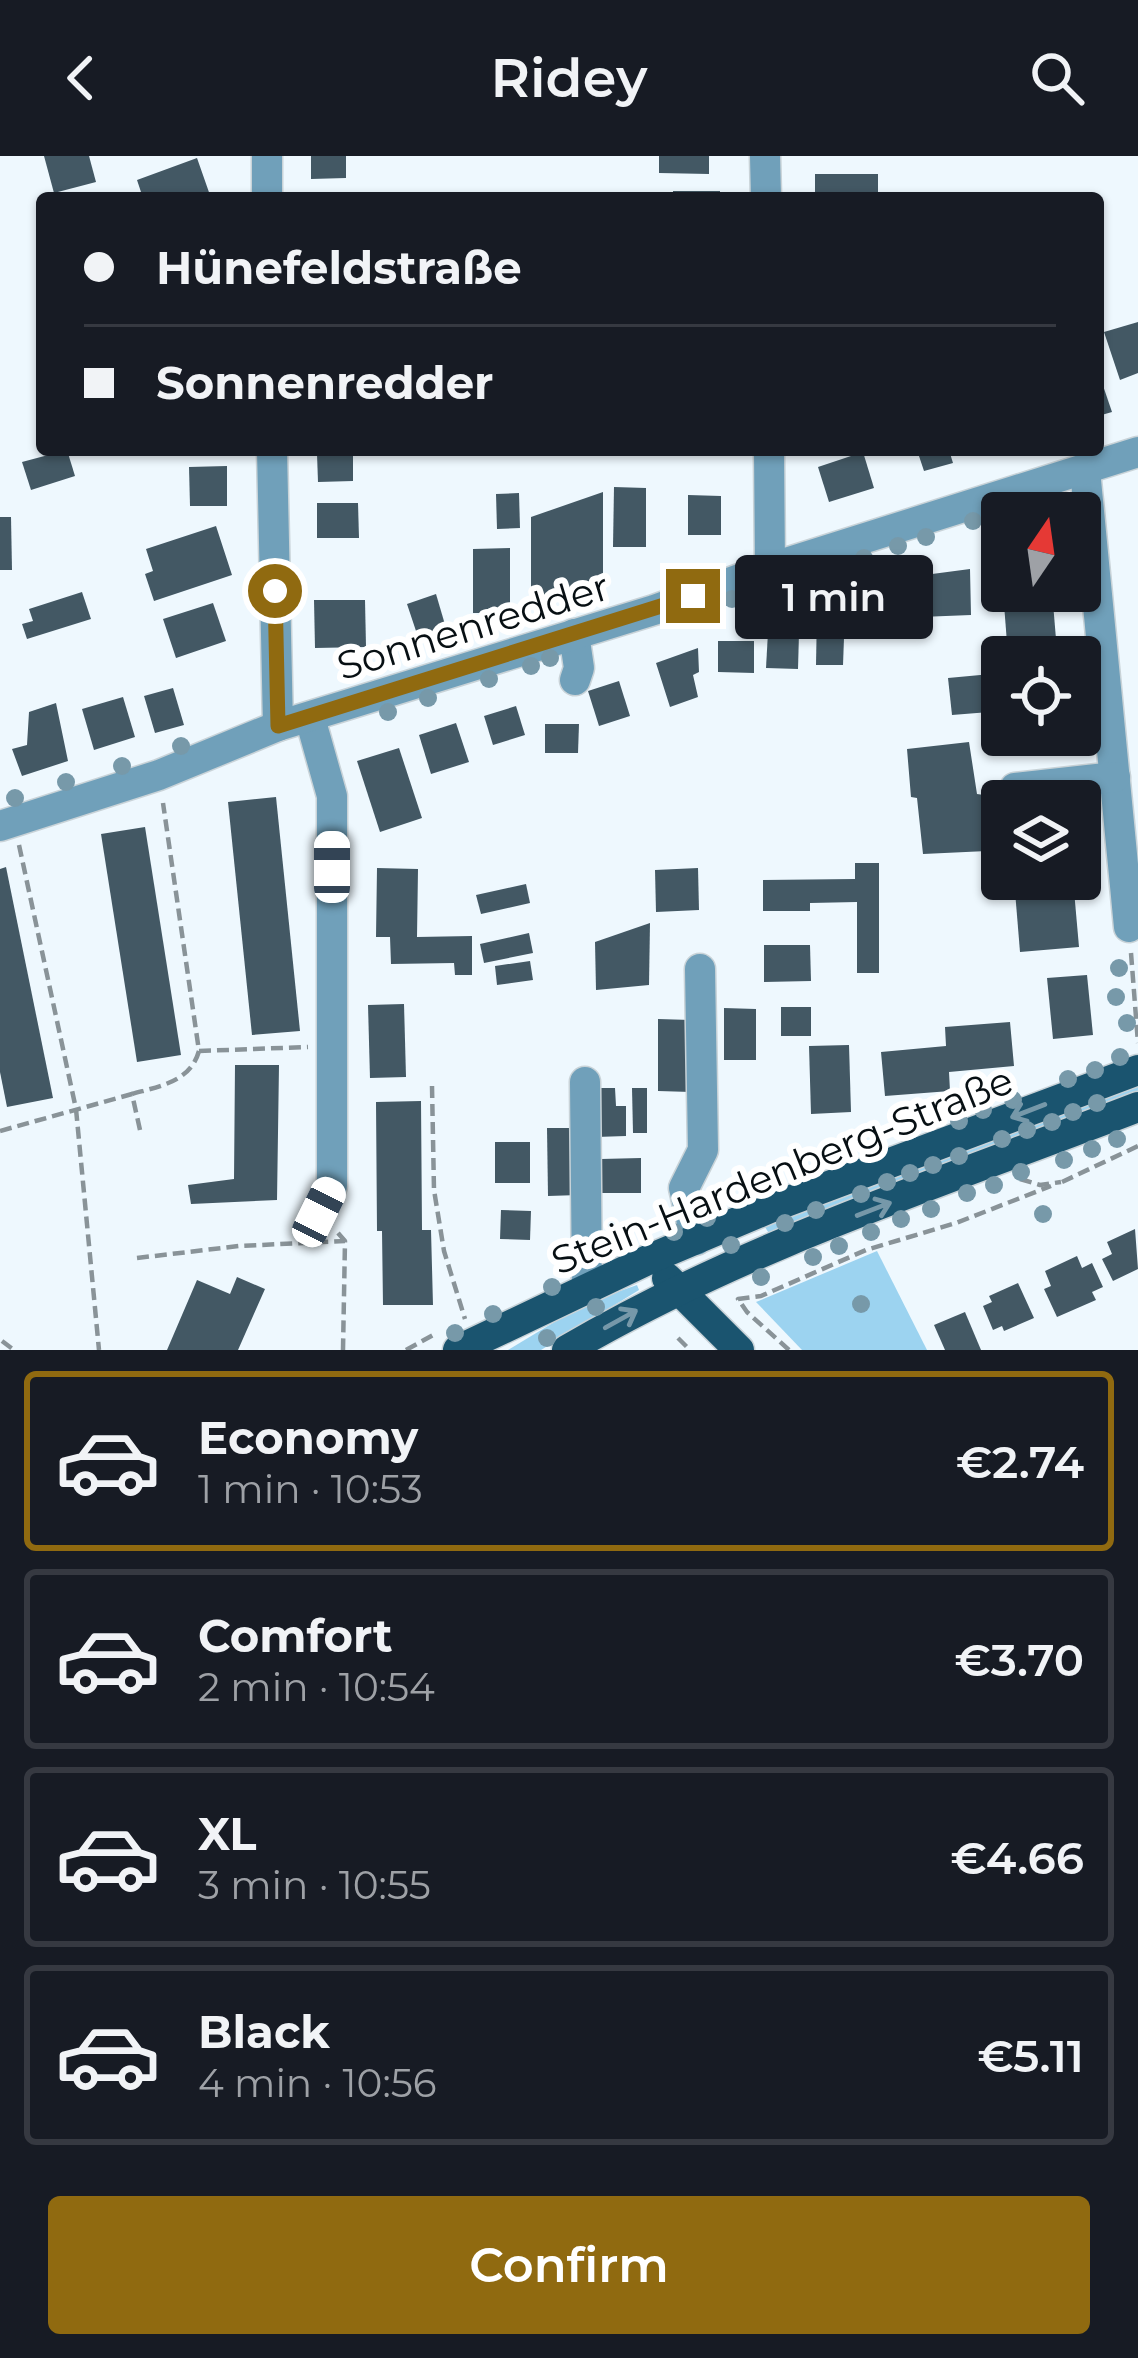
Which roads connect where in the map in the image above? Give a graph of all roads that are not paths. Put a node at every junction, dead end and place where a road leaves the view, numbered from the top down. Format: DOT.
graph roads {
  1 [pos="267,156"];
  2 [pos="765,156"];
  3 [pos="267,192"];
  4 [pos="766,192"];
  5 [pos="1138,452"];
  6 [pos="272,456"];
  7 [pos="769,456"];
  8 [pos="1085,470"];
  9 [pos="770,568"];
  10 [pos="574,634"];
  11 [pos="1091,636"];
  12 [pos="574,680"];
  13 [pos="1101,713"];
  14 [pos="310,718"];
  15 [pos="278,726"];
  16 [pos="1114,777"];
  17 [pos="1087,780"];
  18 [pos="7,824"];
  19 [pos="1129,927"];
  20 [pos="700,969"];
  21 [pos="1138,1070"];
  22 [pos="585,1082"];
  23 [pos="1138,1108"];
  24 [pos="319,1212"];
  25 [pos="696,1240"];
  26 [pos="655,1257"];
  27 [pos="587,1289"];
  28 [pos="677,1290"];
  29 [pos="458,1350"];
  30 [pos="567,1350"];
  31 [pos="739,1350"];
  1 -- 3 [label="street"];
  2 -- 4 [label="street"];
  5 -- 8 [label="street, Sonnenredder"];
  6 -- 15 [label="street"];
  7 -- 9 [label="street"];
  8 -- 9 [label="street, Sonnenredder"];
  8 -- 11 [label="street"];
  9 -- 10 [label="street, Sonnenredder"];
  10 -- 12 [label="street"];
  10 -- 14 [label="street, Sonnenredder"];
  13 -- 16 [label="street"];
  14 -- 15 [label="street, Sonnenredder"];
  14 -- 24 [label="street, Sonnenredder"];
  15 -- 18 [label="street, Sonnenredder"];
  16 -- 17 [label="street"];
  16 -- 19 [label="street"];
  20 -- 25 [label="street"];
  21 -- 25 [label="main road, Stein-Hardenberg-Straße, one-way"];
  22 -- 27 [label="street"];
  28 -- 23 [label="main road, Stein-Hardenberg-Straße, one-way"];
  25 -- 26 [label="main road, Stein-Hardenberg-Straße"];
  26 -- 27 [label="main road, Stein-Hardenberg-Straße"];
  26 -- 28 [label="main road"];
  27 -- 29 [label="main road, Stein-Hardenberg-Straße"];
  30 -- 28 [label="main road, Stein-Hardenberg-Straße, one-way"];
  28 -- 31 [label="main road"];
}
